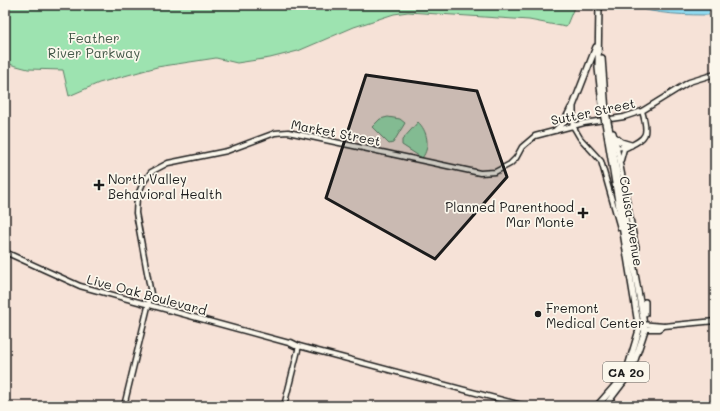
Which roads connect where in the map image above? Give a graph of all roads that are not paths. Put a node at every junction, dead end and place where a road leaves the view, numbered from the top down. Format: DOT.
graph roads {
  1 [pos="599,5"];
  2 [pos="602,5"];
  3 [pos="600,28"];
  4 [pos="715,74"];
  5 [pos="573,106"];
  6 [pos="642,111"];
  7 [pos="606,112"];
  8 [pos="573,126"];
  9 [pos="609,127"];
  10 [pos="556,130"];
  11 [pos="614,136"];
  12 [pos="631,145"];
  13 [pos="617,148"];
  14 [pos="620,166"];
  15 [pos="504,168"];
  16 [pos="623,236"];
  17 [pos="636,247"];
  18 [pos="5,252"];
  19 [pos="634,262"];
  20 [pos="645,302"];
  21 [pos="149,305"];
  22 [pos="644,319"];
  23 [pos="715,321"];
  24 [pos="642,327"];
  25 [pos="299,346"];
  26 [pos="607,395"];
  27 [pos="606,404"];
  28 [pos="124,406"];
  29 [pos="284,406"];
  30 [pos="525,406"];
  31 [pos="597,406"];
  1 -- 3 [label="highway, CA 20"];
  2 -- 3 [label="highway, CA 20"];
  3 -- 5 [label="highway"];
  3 -- 7 [label="highway, Colusa Avenue / CA 20"];
  3 -- 7 [label="highway, Colusa Avenue / CA 20"];
  4 -- 6 [label="main road, Sutter Street"];
  5 -- 8 [label="highway"];
  5 -- 10 [label="highway"];
  6 -- 8 [label="main road, Sutter Street"];
  6 -- 12 [label="main road"];
  7 -- 9 [label="highway, Colusa Avenue / CA 20, bridge"];
  8 -- 10 [label="main road, Sutter Street"];
  8 -- 16 [label="main road"];
  9 -- 11 [label="highway"];
  9 -- 16 [label="highway, Colusa Avenue / CA 20"];
  9 -- 19 [label="highway, Colusa Avenue / CA 20"];
  10 -- 15 [label="main road, Sutter Street"];
  11 -- 12 [label="highway"];
  11 -- 13 [label="highway"];
  12 -- 13 [label="main road"];
  12 -- 14 [label="main road"];
  13 -- 14 [label="main road, Colusa Avenue"];
  14 -- 17 [label="main road, Colusa Avenue"];
  15 -- 21 [label="main road, Market Street"];
  16 -- 24 [label="highway, Colusa Avenue / CA 20"];
  17 -- 19 [label="highway"];
  18 -- 21 [label="main road, Live Oak Boulevard"];
  19 -- 22 [label="highway, Colusa Avenue / CA 20"];
  20 -- 22 [label="highway"];
  21 -- 25 [label="main road, Live Oak Boulevard"];
  21 -- 28 [label="main road, Market Street"];
  22 -- 24 [label="highway, Colusa Avenue / CA 20"];
  23 -- 24 [label="main road"];
  24 -- 26 [label="highway, Colusa Avenue / CA 20"];
  24 -- 27 [label="highway, Colusa Avenue / CA 20"];
  25 -- 29 [label="main road"];
  25 -- 30 [label="main road, Live Oak Boulevard"];
  26 -- 27 [label="highway"];
  26 -- 31 [label="highway, Colusa Avenue / CA 20"];
}
